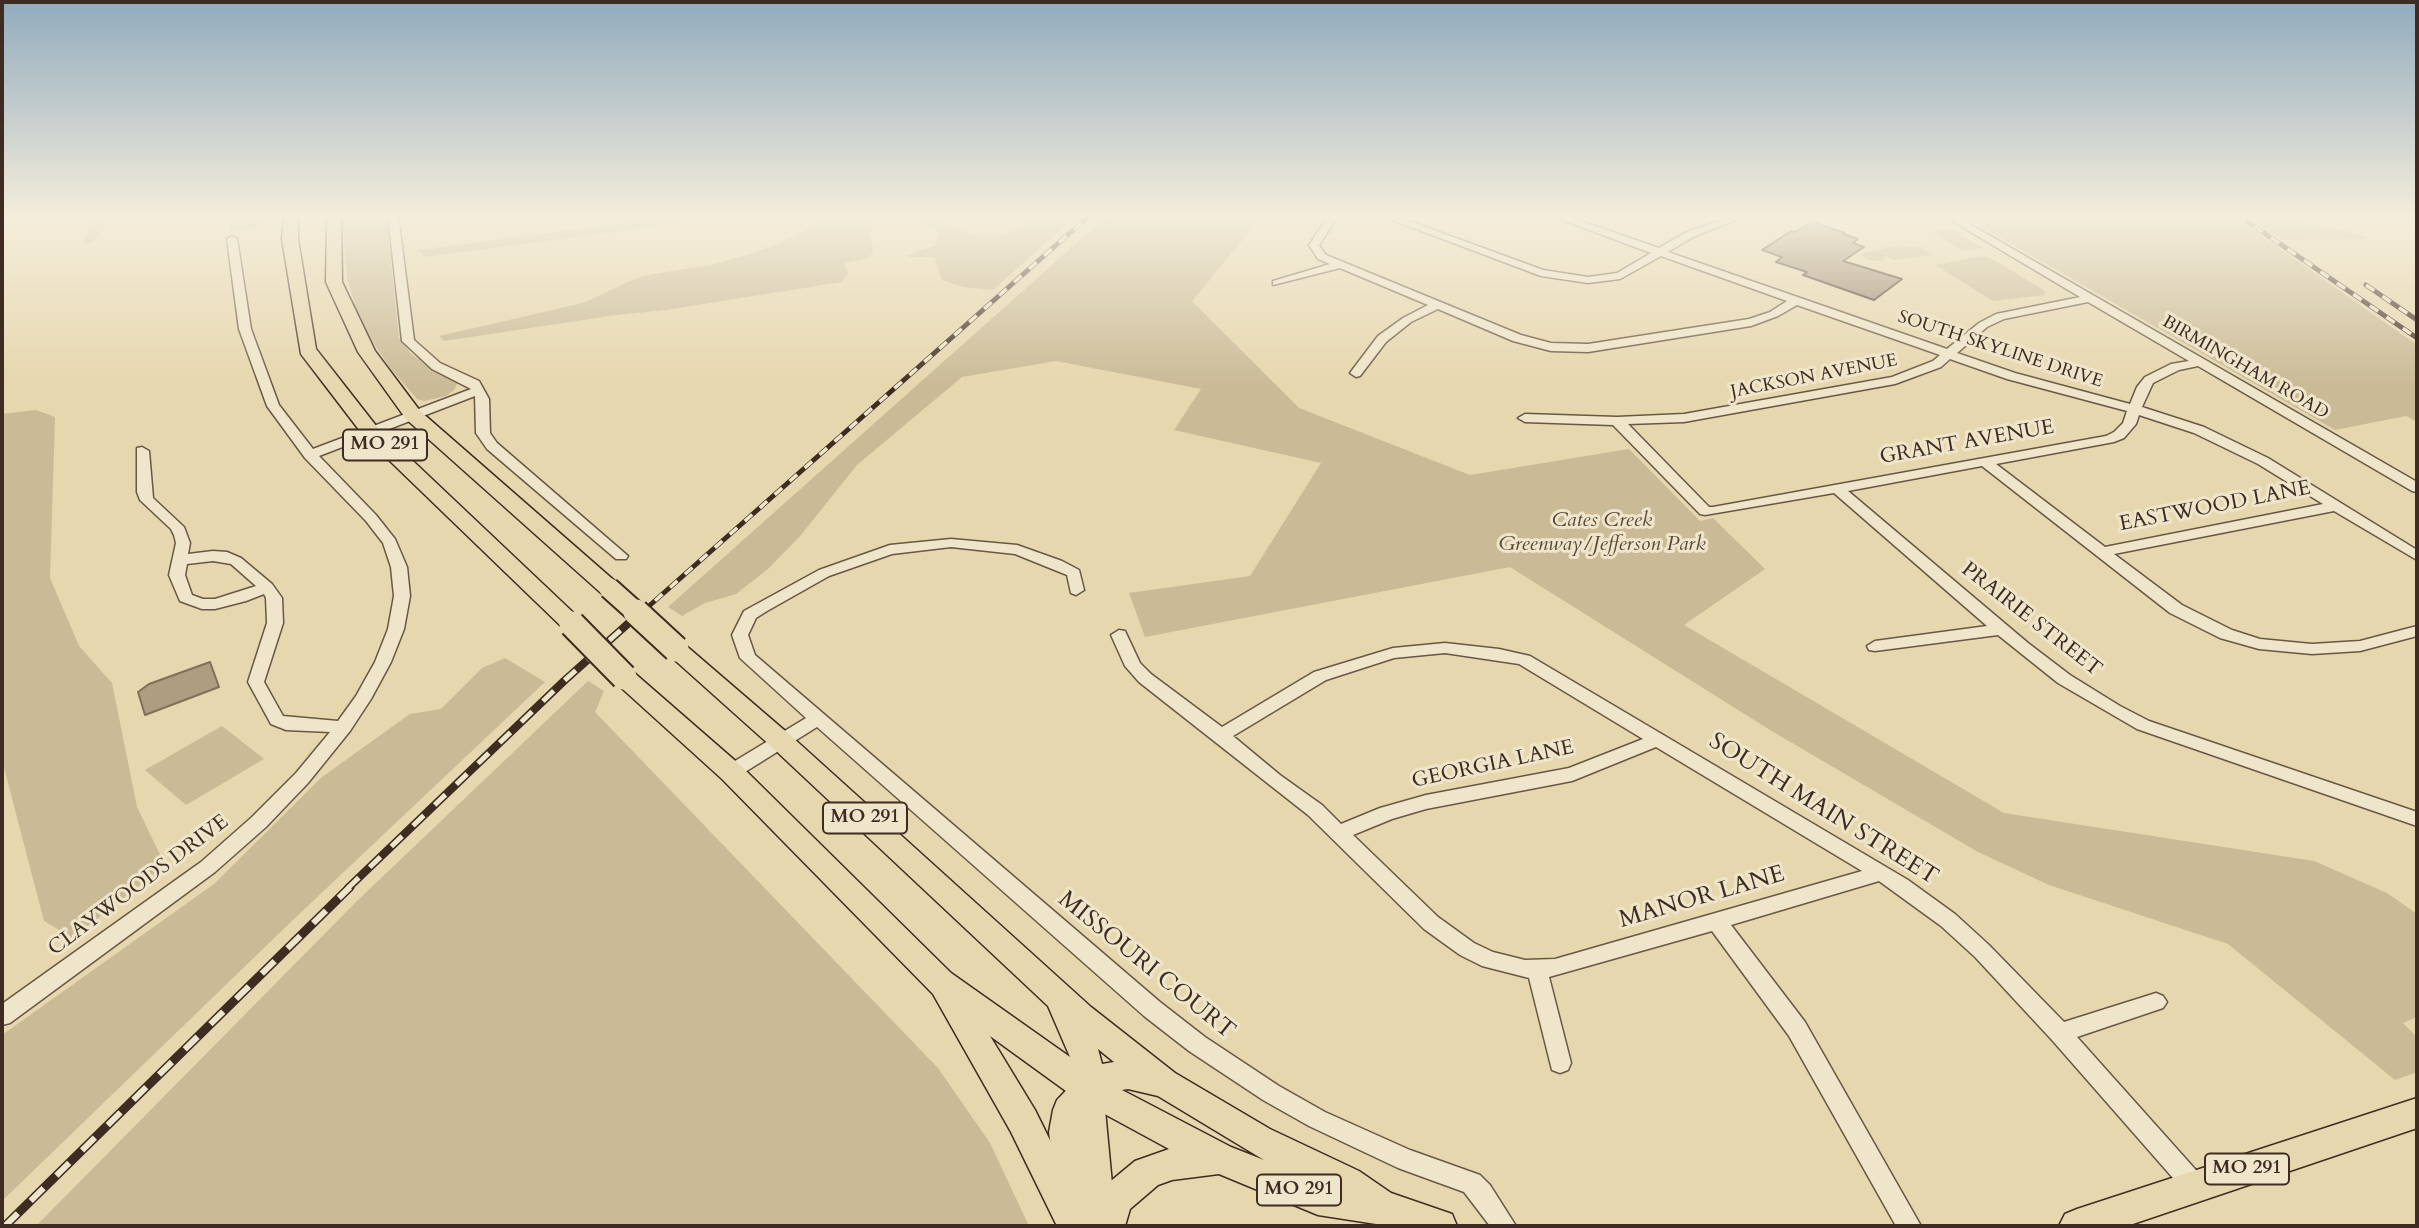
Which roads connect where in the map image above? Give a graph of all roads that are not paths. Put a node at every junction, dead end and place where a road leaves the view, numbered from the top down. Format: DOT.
graph roads {
  1 [pos="237,272"];
  2 [pos="295,272"];
  3 [pos="334,272"];
  4 [pos="400,272"];
  5 [pos="1314,272"];
  6 [pos="1358,272"];
  7 [pos="1539,272"];
  8 [pos="1626,272"];
  9 [pos="1718,272"];
  10 [pos="2046,272"];
  11 [pos="1277,283"];
  12 [pos="2090,298"];
  13 [pos="1797,300"];
  14 [pos="1437,305"];
  15 [pos="1949,354"];
  16 [pos="2200,362"];
  17 [pos="1356,373"];
  18 [pos="479,390"];
  19 [pos="2134,410"];
  20 [pos="413,415"];
  21 [pos="1525,418"];
  22 [pos="1617,421"];
  23 [pos="370,431"];
  24 [pos="142,451"];
  25 [pos="310,455"];
  26 [pos="1984,461"];
  27 [pos="2417,488"];
  28 [pos="1837,489"];
  29 [pos="2336,506"];
  30 [pos="2102,552"];
  31 [pos="621,556"];
  32 [pos="2417,556"];
  33 [pos="180,559"];
  34 [pos="267,587"];
  35 [pos="1076,590"];
  36 [pos="2001,629"];
  37 [pos="2417,631"];
  38 [pos="1119,635"];
  39 [pos="1875,646"];
  40 [pos="819,718"];
  41 [pos="344,727"];
  42 [pos="1222,735"];
  43 [pos="1657,740"];
  44 [pos="782,742"];
  45 [pos="731,772"];
  46 [pos="2417,819"];
  47 [pos="1339,833"];
  48 [pos="1881,873"];
  49 [pos="1716,921"];
  50 [pos="1537,969"];
  51 [pos="940,982"];
  52 [pos="1052,989"];
  53 [pos="2156,1002"];
  54 [pos="2,1016"];
  55 [pos="2060,1033"];
  56 [pos="1560,1063"];
  57 [pos="1164,1083"];
  58 [pos="1088,1089"];
  59 [pos="2417,1113"];
  60 [pos="1219,1158"];
  61 [pos="2195,1186"];
  62 [pos="1382,1207"];
  63 [pos="1075,1226"];
  64 [pos="1088,1226"];
  65 [pos="1100,1226"];
  66 [pos="1108,1226"];
  67 [pos="1440,1226"];
  68 [pos="1504,1226"];
  69 [pos="1909,1226"];
  70 [pos="2077,1226"];
  1 -- 25 [label="street, CLAYWOODS DRIVE"];
  2 -- 23 [label="highway, MO 291"];
  3 -- 20 [label="highway, MO 291"];
  4 -- 18 [label="street"];
  5 -- 11 [label="street"];
  6 -- 14 [label="street"];
  7 -- 8 [label="street"];
  9 -- 13 [label="street, SOUTH SKYLINE DRIVE"];
  10 -- 12 [label="street, BIRMINGHAM ROAD"];
  12 -- 15 [label="street, JACKSON AVENUE"];
  12 -- 16 [label="street, BIRMINGHAM ROAD"];
  13 -- 14 [label="street"];
  13 -- 15 [label="street, SOUTH SKYLINE DRIVE"];
  14 -- 17 [label="street"];
  15 -- 19 [label="street, SOUTH SKYLINE DRIVE"];
  15 -- 22 [label="street, JACKSON AVENUE"];
  16 -- 19 [label="street, GRANT AVENUE"];
  16 -- 27 [label="street, BIRMINGHAM ROAD"];
  18 -- 20 [label="street"];
  18 -- 31 [label="street"];
  19 -- 26 [label="street, GRANT AVENUE"];
  19 -- 29 [label="street, SOUTH SKYLINE DRIVE"];
  20 -- 23 [label="street"];
  20 -- 44 [label="highway, MO 291, bridge"];
  21 -- 22 [label="street, JACKSON AVENUE"];
  22 -- 28 [label="street, GRANT AVENUE"];
  23 -- 25 [label="street"];
  23 -- 45 [label="highway, MO 291, bridge"];
  24 -- 33 [label="street"];
  25 -- 41 [label="street, CLAYWOODS DRIVE"];
  26 -- 28 [label="street, GRANT AVENUE"];
  26 -- 30 [label="street"];
  28 -- 36 [label="street, PRAIRIE STREET"];
  29 -- 30 [label="street, EASTWOOD LANE"];
  29 -- 32 [label="street, SOUTH SKYLINE DRIVE"];
  30 -- 37 [label="street"];
  33 -- 34 [label="street"];
  33 -- 34 [label="street"];
  34 -- 41 [label="street"];
  35 -- 40 [label="street, MISSOURI COURT"];
  36 -- 39 [label="street"];
  36 -- 46 [label="street, PRAIRIE STREET"];
  38 -- 42 [label="street, MANOR LANE"];
  40 -- 44 [label="street"];
  40 -- 68 [label="street, MISSOURI COURT"];
  41 -- 54 [label="street, CLAYWOODS DRIVE"];
  42 -- 43 [label="street, SOUTH MAIN STREET"];
  42 -- 47 [label="street, MANOR LANE"];
  43 -- 47 [label="street, GEORGIA LANE"];
  43 -- 48 [label="street, SOUTH MAIN STREET"];
  44 -- 45 [label="street"];
  44 -- 52 [label="highway, MO 291"];
  45 -- 51 [label="highway, MO 291"];
  47 -- 50 [label="street, MANOR LANE"];
  48 -- 49 [label="street, MANOR LANE"];
  48 -- 55 [label="street, SOUTH MAIN STREET"];
  49 -- 50 [label="street, MANOR LANE"];
  49 -- 69 [label="street"];
  50 -- 56 [label="street"];
  51 -- 58 [label="highway, MO 291"];
  51 -- 63 [label="highway"];
  52 -- 57 [label="highway, MO 291"];
  52 -- 58 [label="highway"];
  53 -- 55 [label="street"];
  55 -- 61 [label="street, SOUTH MAIN STREET"];
  57 -- 58 [label="highway"];
  57 -- 62 [label="highway, MO 291"];
  58 -- 60 [label="highway, MO 291"];
  58 -- 64 [label="main road"];
  58 -- 65 [label="main road"];
  59 -- 61 [label="highway, MO 291"];
  60 -- 62 [label="highway, MO 291"];
  60 -- 66 [label="highway"];
  61 -- 70 [label="highway, MO 291"];
  62 -- 67 [label="highway, MO 291"];
}
